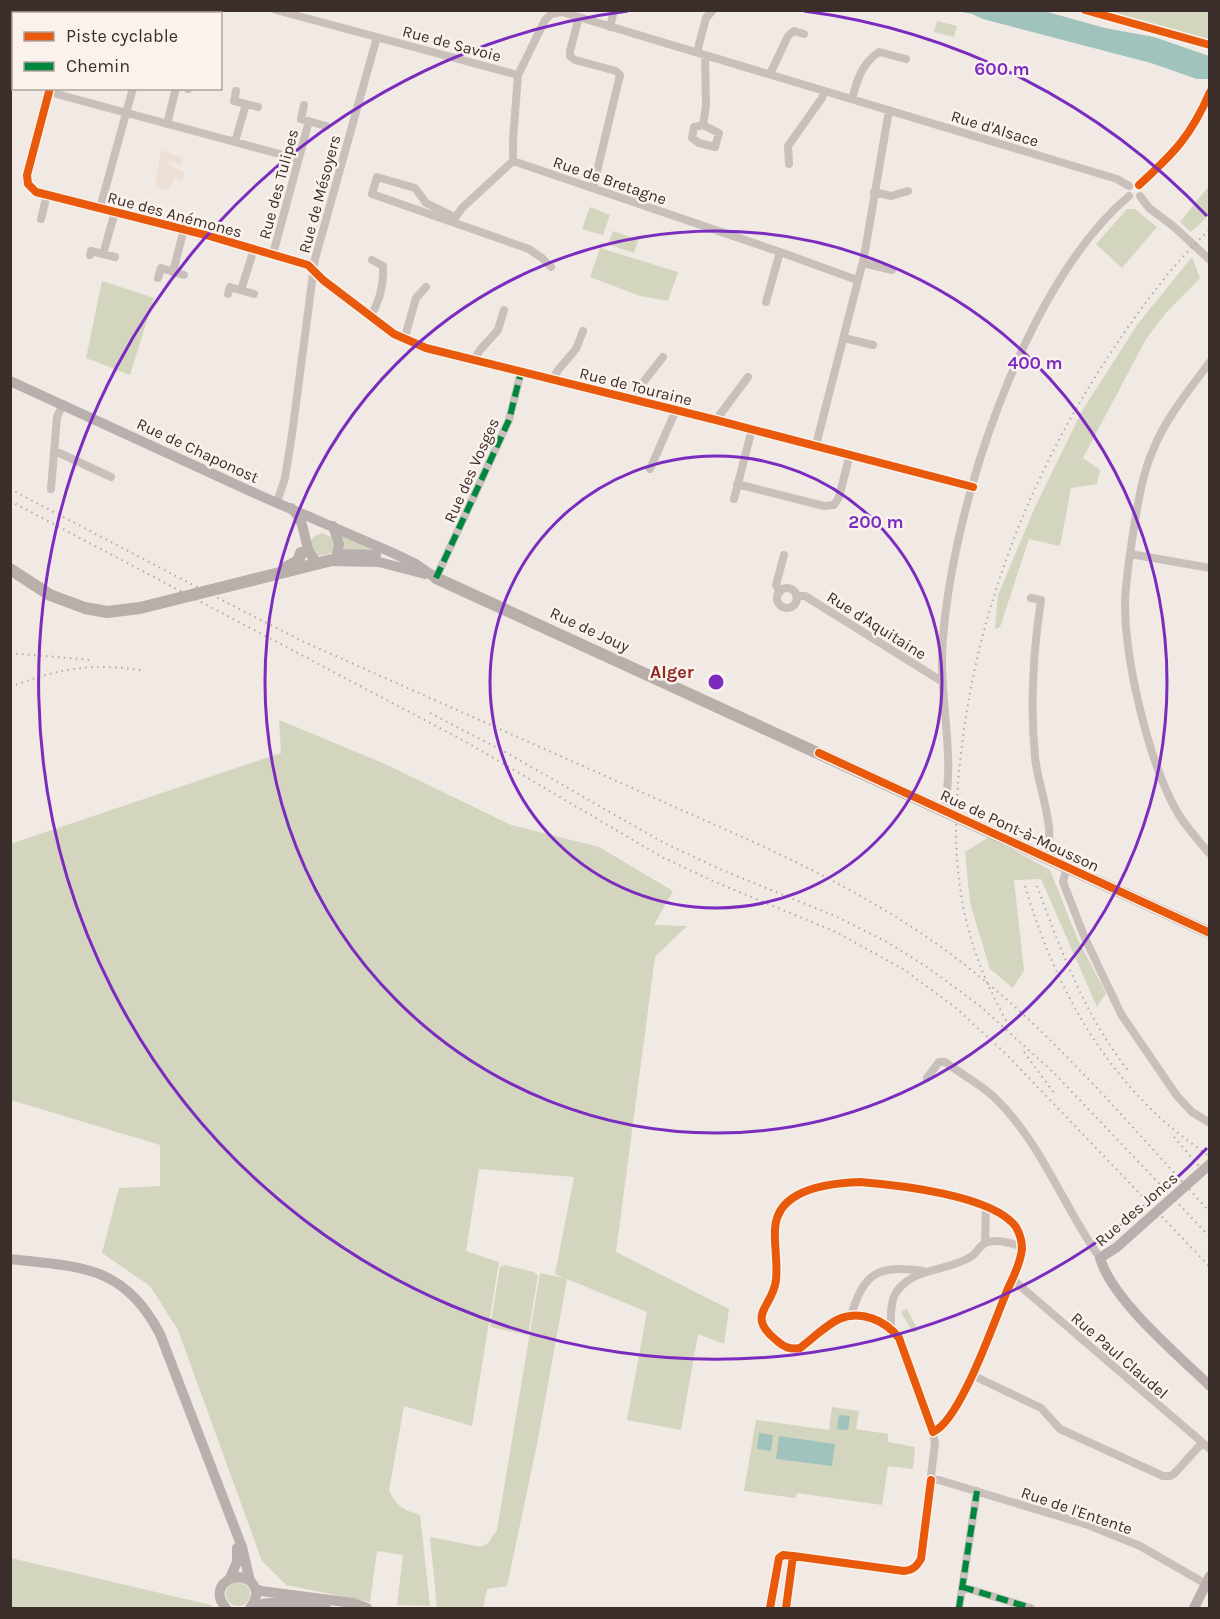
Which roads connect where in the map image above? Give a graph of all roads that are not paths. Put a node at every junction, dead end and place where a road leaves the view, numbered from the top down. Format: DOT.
graph roads {
  1 [pos="276,10"];
  2 [pos="614,10"];
  3 [pos="713,10"];
  4 [pos="549,12"];
  5 [pos="579,17"];
  6 [pos="610,27"];
  7 [pos="804,34"];
  8 [pos="377,37"];
  9 [pos="697,52"];
  10 [pos="705,55"];
  11 [pos="906,59"];
  12 [pos="770,74"];
  13 [pos="518,75"];
  14 [pos="50,90"];
  15 [pos="132,90"];
  16 [pos="176,90"];
  17 [pos="236,91"];
  18 [pos="825,91"];
  19 [pos="1209,92"];
  20 [pos="852,99"];
  21 [pos="246,104"];
  22 [pos="304,105"];
  23 [pos="258,107"];
  24 [pos="889,110"];
  25 [pos="126,113"];
  26 [pos="309,121"];
  27 [pos="167,124"];
  28 [pos="703,125"];
  29 [pos="326,126"];
  30 [pos="235,142"];
  31 [pos="298,159"];
  32 [pos="513,161"];
  33 [pos="789,164"];
  34 [pos="1139,185"];
  35 [pos="1129,186"];
  36 [pos="593,188"];
  37 [pos="874,192"];
  38 [pos="908,192"];
  39 [pos="47,195"];
  40 [pos="1129,196"];
  41 [pos="1140,196"];
  42 [pos="426,203"];
  43 [pos="100,208"];
  44 [pos="115,212"];
  45 [pos="425,212"];
  46 [pos="41,219"];
  47 [pos="454,219"];
  48 [pos="184,229"];
  49 [pos="254,249"];
  50 [pos="780,252"];
  51 [pos="103,254"];
  52 [pos="273,254"];
  53 [pos="90,255"];
  54 [pos="115,257"];
  55 [pos="372,260"];
  56 [pos="1209,260"];
  57 [pos="862,263"];
  58 [pos="550,267"];
  59 [pos="313,270"];
  60 [pos="892,270"];
  61 [pos="173,272"];
  62 [pos="184,275"];
  63 [pos="158,278"];
  64 [pos="857,280"];
  65 [pos="426,287"];
  66 [pos="241,290"];
  67 [pos="228,294"];
  68 [pos="254,294"];
  69 [pos="766,302"];
  70 [pos="504,310"];
  71 [pos="370,317"];
  72 [pos="583,331"];
  73 [pos="844,338"];
  74 [pos="404,340"];
  75 [pos="873,345"];
  76 [pos="663,357"];
  77 [pos="474,360"];
  78 [pos="1209,362"];
  79 [pos="521,372"];
  80 [pos="748,377"];
  81 [pos="553,379"];
  82 [pos="10,381"];
  83 [pos="633,399"];
  84 [pos="63,404"];
  85 [pos="676,410"];
  86 [pos="716,420"];
  87 [pos="752,429"];
  88 [pos="816,445"];
  89 [pos="55,451"];
  90 [pos="850,454"];
  91 [pos="650,469"];
  92 [pos="111,477"];
  93 [pos="737,484"];
  94 [pos="973,487"];
  95 [pos="51,489"];
  96 [pos="734,499"];
  97 [pos="287,507"];
  98 [pos="333,526"];
  99 [pos="304,543"];
  100 [pos="373,544"];
  101 [pos="1130,554"];
  102 [pos="784,555"];
  103 [pos="10,561"];
  104 [pos="326,561"];
  105 [pos="414,563"];
  106 [pos="1209,568"];
  107 [pos="10,569"];
  108 [pos="263,577"];
  109 [pos="436,578"];
  110 [pos="780,592"];
  111 [pos="796,596"];
  112 [pos="1031,598"];
  113 [pos="64,599"];
  114 [pos="943,682"];
  115 [pos="819,753"];
  116 [pos="944,810"];
  117 [pos="1209,854"];
  118 [pos="1046,857"];
  119 [pos="1067,867"];
  120 [pos="1209,933"];
  121 [pos="927,1078"];
  122 [pos="1209,1121"];
  123 [pos="1209,1164"];
  124 [pos="986,1207"];
  125 [pos="985,1243"];
  126 [pos="1022,1246"];
  127 [pos="1100,1258"];
  128 [pos="10,1259"];
  129 [pos="923,1271"];
  130 [pos="1013,1280"];
  131 [pos="851,1316"];
  132 [pos="891,1327"];
  133 [pos="972,1375"];
  134 [pos="1209,1386"];
  135 [pos="933,1432"];
  136 [pos="1202,1443"];
  137 [pos="1209,1449"];
  138 [pos="931,1480"];
  139 [pos="977,1491"];
  140 [pos="231,1521"];
  141 [pos="793,1556"];
  142 [pos="230,1578"];
  143 [pos="1208,1580"];
  144 [pos="252,1585"];
  145 [pos="962,1587"];
  146 [pos="303,1604"];
  147 [pos="225,1608"];
  148 [pos="251,1608"];
  149 [pos="326,1608"];
  150 [pos="367,1608"];
  151 [pos="770,1608"];
  152 [pos="786,1608"];
  153 [pos="959,1608"];
  154 [pos="1031,1608"];
  155 [pos="1194,1608"];
  1 -- 8 [label="street, Rue de Savoie"];
  2 -- 6 [label="street"];
  3 -- 9 [label="street"];
  4 -- 5 [label="street, Rue d'Alsace"];
  4 -- 13 [label="street, Rue de Savoie"];
  5 -- 6 [label="street, Rue d'Alsace"];
  5 -- 36 [label="street"];
  6 -- 9 [label="street, Rue d'Alsace"];
  7 -- 12 [label="street"];
  8 -- 13 [label="street, Rue de Savoie"];
  8 -- 59 [label="street, Rue de Mésoyers"];
  9 -- 10 [label="street, Rue d'Alsace"];
  10 -- 12 [label="street, Rue d'Alsace"];
  10 -- 28 [label="street"];
  11 -- 20 [label="street"];
  12 -- 18 [label="street, Rue d'Alsace"];
  13 -- 32 [label="street"];
  14 -- 25 [label="street"];
  14 -- 39 [label="street, Rue des Anémones"];
  15 -- 25 [label="street"];
  16 -- 27 [label="street"];
  17 -- 21 [label="street"];
  18 -- 20 [label="street, Rue d'Alsace"];
  18 -- 33 [label="street"];
  19 -- 34 [label="street"];
  20 -- 24 [label="street, Rue d'Alsace"];
  21 -- 23 [label="street"];
  21 -- 30 [label="street"];
  22 -- 26 [label="street, Rue des Tulipes"];
  24 -- 35 [label="street, Rue d'Alsace"];
  24 -- 37 [label="street"];
  25 -- 27 [label="street"];
  25 -- 43 [label="street"];
  26 -- 29 [label="street, Rue des Tulipes"];
  26 -- 31 [label="street, Rue des Tulipes"];
  27 -- 30 [label="street"];
  30 -- 31 [label="street"];
  31 -- 52 [label="street, Rue des Tulipes"];
  32 -- 36 [label="street, Rue de Bretagne"];
  32 -- 47 [label="street"];
  34 -- 35 [label="street"];
  34 -- 41 [label="street"];
  35 -- 40 [label="street"];
  36 -- 50 [label="street, Rue de Bretagne"];
  37 -- 38 [label="street"];
  37 -- 57 [label="street"];
  39 -- 43 [label="street, Rue des Anémones"];
  39 -- 46 [label="street"];
  40 -- 41 [label="street"];
  40 -- 94 [label="street"];
  41 -- 56 [label="street"];
  42 -- 45 [label="street"];
  42 -- 45 [label="street"];
  42 -- 47 [label="street"];
  43 -- 44 [label="street, Rue des Anémones"];
  44 -- 48 [label="street, Rue des Anémones"];
  44 -- 51 [label="street, Rue des Anémones"];
  45 -- 47 [label="street"];
  47 -- 58 [label="street"];
  48 -- 49 [label="street, Rue des Anémones"];
  48 -- 61 [label="street, Rue des Anémones"];
  49 -- 52 [label="street, Rue des Anémones"];
  49 -- 66 [label="street, Rue des Anémones"];
  50 -- 64 [label="street, Rue de Bretagne"];
  50 -- 69 [label="street"];
  51 -- 53 [label="street"];
  51 -- 54 [label="street"];
  52 -- 59 [label="street, Rue des Anémones"];
  55 -- 71 [label="street"];
  57 -- 60 [label="street"];
  57 -- 64 [label="street"];
  59 -- 71 [label="street, Rue de Touraine"];
  59 -- 97 [label="street, Rue de Mésoyers"];
  61 -- 62 [label="street"];
  61 -- 63 [label="street"];
  64 -- 73 [label="street"];
  65 -- 74 [label="street"];
  66 -- 67 [label="street"];
  66 -- 68 [label="street"];
  70 -- 77 [label="street"];
  71 -- 74 [label="street, Rue de Touraine"];
  72 -- 81 [label="street, Rue de Touraine"];
  73 -- 75 [label="street"];
  73 -- 88 [label="street"];
  74 -- 77 [label="street, Rue de Touraine"];
  76 -- 83 [label="street, Rue de Touraine"];
  77 -- 79 [label="street, Rue de Touraine"];
  78 -- 101 [label="street"];
  79 -- 81 [label="street, Rue de Touraine"];
  79 -- 109 [label="street, Rue des Vosges"];
  80 -- 86 [label="street"];
  81 -- 83 [label="street, Rue de Touraine"];
  82 -- 84 [label="main road, Rue de Chaponost"];
  83 -- 85 [label="street, Rue de Touraine"];
  84 -- 89 [label="street"];
  84 -- 97 [label="main road, Rue de Chaponost"];
  85 -- 86 [label="street, Rue de Touraine"];
  85 -- 91 [label="street, Rue de Touraine"];
  86 -- 87 [label="street, Rue de Touraine"];
  87 -- 88 [label="street, Rue de Touraine"];
  87 -- 93 [label="street"];
  88 -- 90 [label="street, Rue de Touraine"];
  89 -- 92 [label="street"];
  89 -- 95 [label="street"];
  90 -- 93 [label="street"];
  90 -- 94 [label="street, Rue de Touraine"];
  93 -- 96 [label="street"];
  94 -- 114 [label="street"];
  97 -- 98 [label="main road, Rue de Chaponost"];
  97 -- 99 [label="main road"];
  98 -- 99 [label="main road"];
  98 -- 100 [label="main road, Rue de Chaponost"];
  98 -- 104 [label="main road"];
  99 -- 104 [label="main road"];
  99 -- 108 [label="main road"];
  100 -- 105 [label="main road, Rue de Jouy"];
  101 -- 106 [label="street"];
  101 -- 117 [label="street"];
  102 -- 110 [label="street"];
  103 -- 113 [label="main road"];
  104 -- 105 [label="main road, Rue de Jouy"];
  104 -- 108 [label="main road, Rue de Jouy"];
  104 -- 109 [label="main road"];
  105 -- 109 [label="main road, Rue de Jouy"];
  107 -- 113 [label="main road"];
  108 -- 113 [label="main road, Rue de Jouy"];
  109 -- 115 [label="main road, Rue de Jouy"];
  110 -- 111 [label="street, Rue d'Aquitaine"];
  110 -- 111 [label="street"];
  111 -- 114 [label="street, Rue d'Aquitaine"];
  112 -- 118 [label="street"];
  114 -- 116 [label="street"];
  115 -- 116 [label="main road, Rue de Pont-à-Mousson"];
  116 -- 118 [label="main road, Rue de Pont-à-Mousson"];
  118 -- 119 [label="main road, Rue de Pont-à-Mousson"];
  119 -- 120 [label="main road, Rue de Pont-à-Mousson"];
  119 -- 122 [label="street"];
  121 -- 127 [label="street"];
  123 -- 127 [label="main road, Rue des Joncs"];
  124 -- 125 [label="street"];
  124 -- 126 [label="street"];
  124 -- 131 [label="street"];
  125 -- 126 [label="street"];
  125 -- 129 [label="street"];
  126 -- 130 [label="street"];
  127 -- 134 [label="main road, Rue des Joncs"];
  128 -- 140 [label="main road"];
  129 -- 131 [label="street"];
  129 -- 132 [label="street"];
  130 -- 133 [label="street"];
  130 -- 136 [label="street, Rue Paul Claudel"];
  131 -- 132 [label="street"];
  132 -- 135 [label="street"];
  133 -- 135 [label="street"];
  133 -- 136 [label="street"];
  135 -- 138 [label="street"];
  136 -- 137 [label="street, Rue Paul Claudel"];
  138 -- 139 [label="street, Rue de l'Entente"];
  138 -- 141 [label="street"];
  139 -- 143 [label="street, Rue de l'Entente"];
  139 -- 145 [label="street"];
  140 -- 142 [label="main road"];
  140 -- 144 [label="main road"];
  141 -- 151 [label="street"];
  141 -- 152 [label="street"];
  142 -- 144 [label="main road"];
  142 -- 147 [label="main road"];
  143 -- 155 [label="main road"];
  144 -- 146 [label="main road"];
  144 -- 148 [label="main road"];
  145 -- 153 [label="street"];
  145 -- 154 [label="street"];
  146 -- 148 [label="main road"];
  146 -- 149 [label="main road"];
  146 -- 150 [label="main road"];
}
